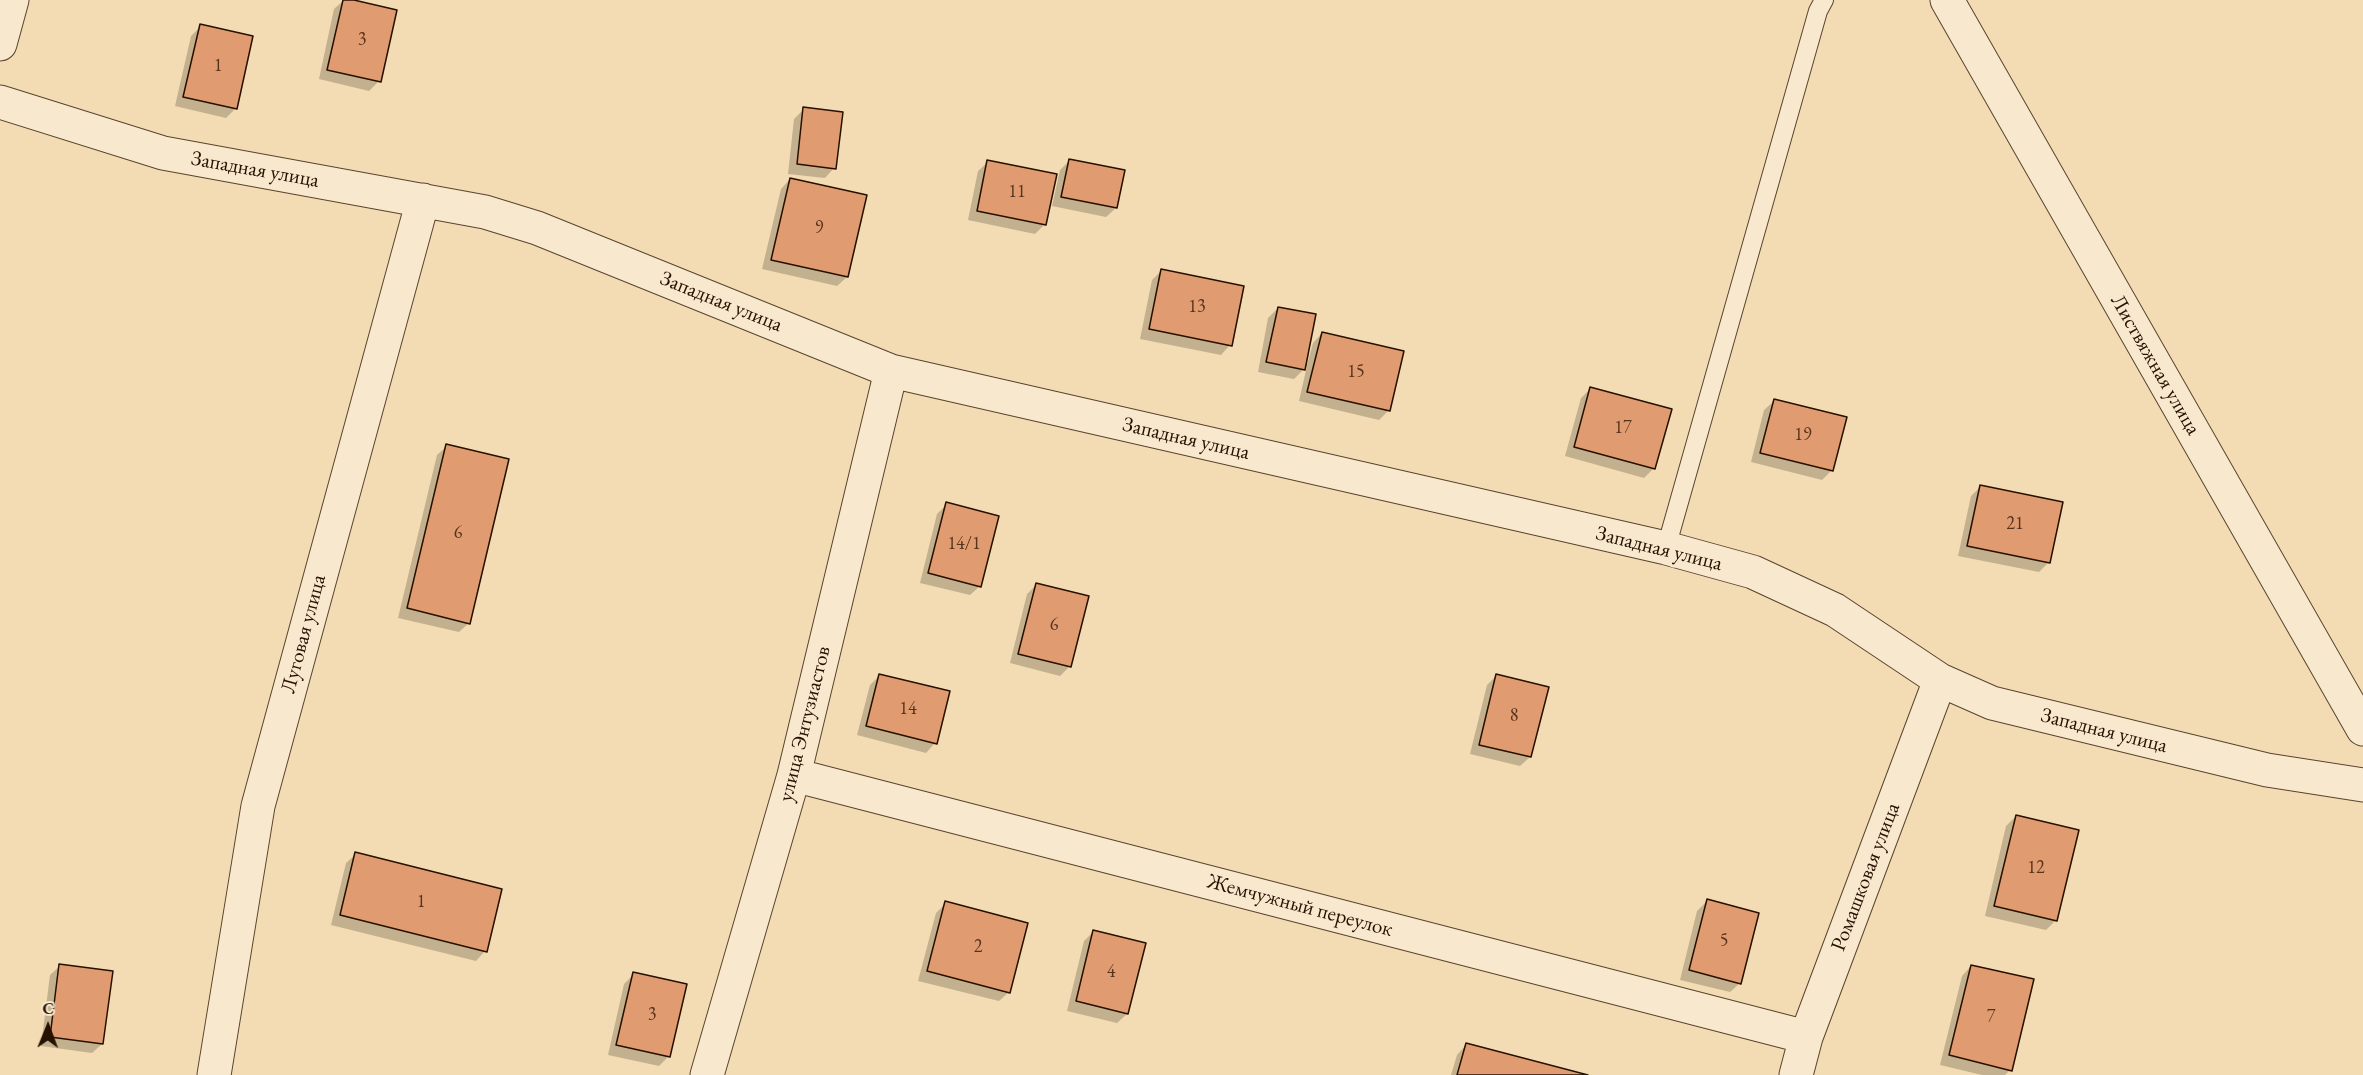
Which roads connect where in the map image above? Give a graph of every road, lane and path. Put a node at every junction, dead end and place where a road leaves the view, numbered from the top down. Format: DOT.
graph roads {
  1 [pos="12,0"];
  2 [pos="1824,0"];
  3 [pos="1947,0"];
  4 [pos="0,44"];
  5 [pos="0,102"];
  6 [pos="423,200"];
  7 [pos="891,370"];
  8 [pos="1666,548"];
  9 [pos="1940,680"];
  10 [pos="2363,729"];
  11 [pos="794,776"];
  12 [pos="2363,785"];
  13 [pos="1806,1037"];
  14 [pos="214,1075"];
  15 [pos="707,1075"];
  16 [pos="1796,1075"];
  1 -- 4 [label="street"];
  2 -- 8 [label="lane"];
  3 -- 10 [label="street, Листвяжная улица"];
  5 -- 6 [label="street, Западная улица"];
  6 -- 7 [label="street, Западная улица"];
  6 -- 14 [label="street, Луговая улица"];
  7 -- 8 [label="street, Западная улица"];
  7 -- 11 [label="street, улица Энтузиастов"];
  8 -- 9 [label="street, Западная улица"];
  9 -- 12 [label="street, Западная улица"];
  9 -- 13 [label="street, Ромашковая улица"];
  11 -- 13 [label="street, Жемчужный переулок"];
  11 -- 15 [label="street, улица Энтузиастов"];
  13 -- 16 [label="street, Ромашковая улица"];
}
